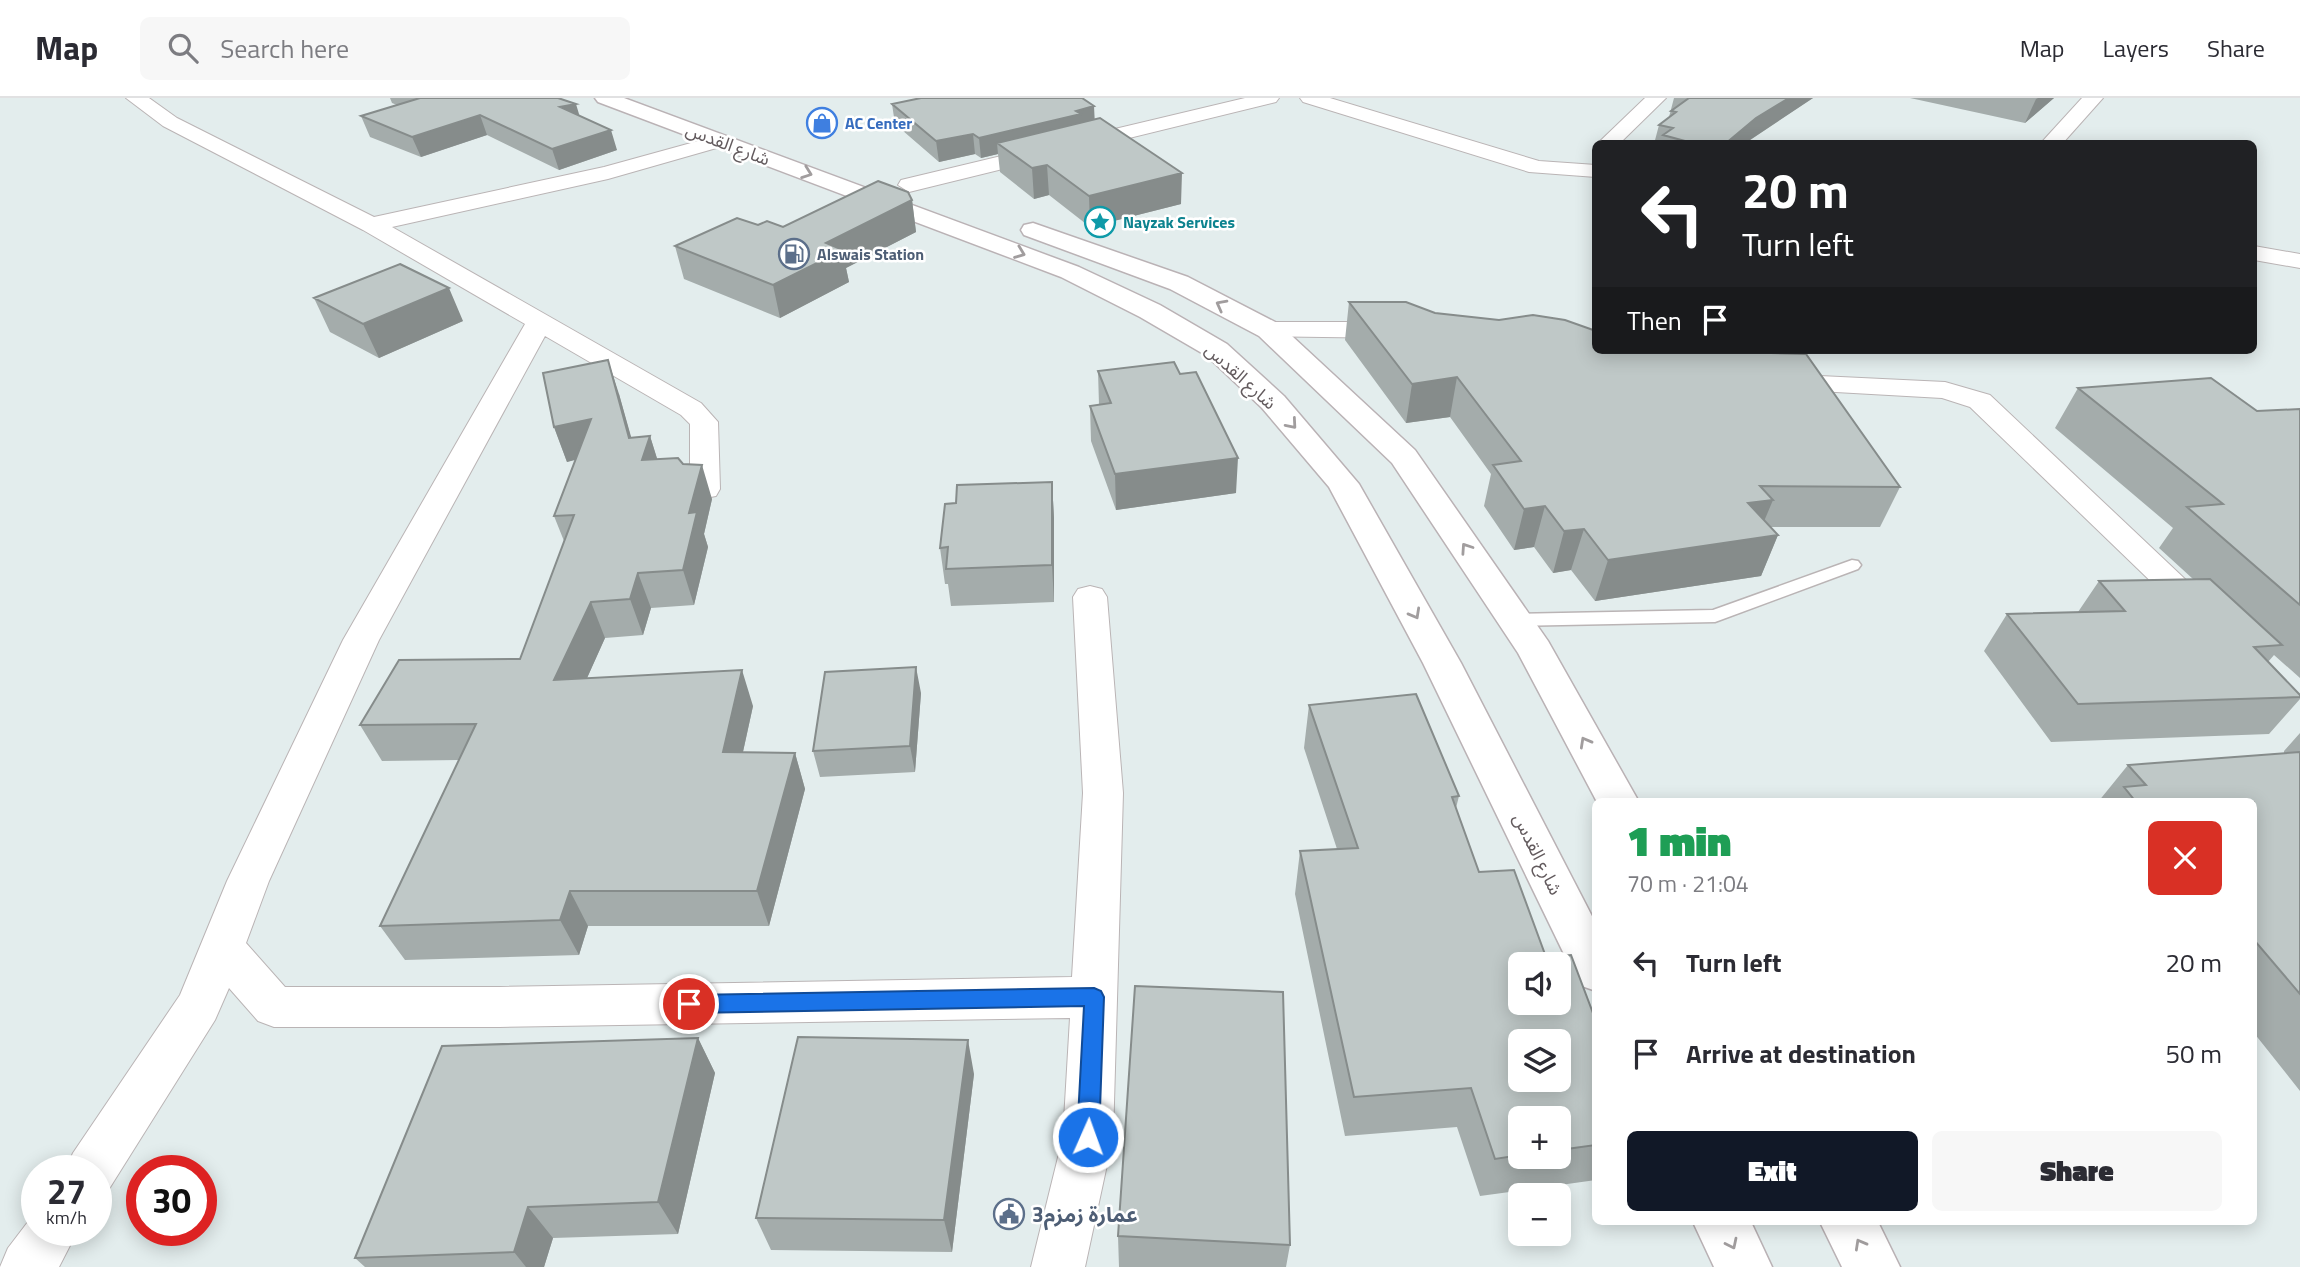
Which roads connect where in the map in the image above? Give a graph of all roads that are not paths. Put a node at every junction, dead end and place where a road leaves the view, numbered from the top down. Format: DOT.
graph roads {
  1 [pos="136,98"];
  2 [pos="605,98"];
  3 [pos="675,98"];
  4 [pos="1269,98"];
  5 [pos="1310,98"];
  6 [pos="1656,98"];
  7 [pos="2093,98"];
  8 [pos="1610,140"];
  9 [pos="2054,140"];
  10 [pos="720,141"];
  11 [pos="1587,171"];
  12 [pos="909,185"];
  13 [pos="372,225"];
  14 [pos="2257,254"];
  15 [pos="2300,261"];
  16 [pos="539,323"];
  17 [pos="1269,330"];
  18 [pos="1418,330"];
  19 [pos="1744,380"];
  20 [pos="705,489"];
  21 [pos="1852,565"];
  22 [pos="1090,597"];
  23 [pos="1515,620"];
  24 [pos="2230,638"];
  25 [pos="1616,798"];
  26 [pos="222,947"];
  27 [pos="1592,963"];
  28 [pos="1094,997"];
  29 [pos="101,1155"];
  30 [pos="1723,1225"];
  31 [pos="1849,1225"];
  32 [pos="41,1246"];
  33 [pos="27,1267"];
  34 [pos="1058,1267"];
  35 [pos="1744,1267"];
  36 [pos="1872,1267"];
  1 -- 13 [label="street"];
  2 -- 10 [label="main road, شارع القدس"];
  3 -- 12 [label="main road, شارع القدس"];
  4 -- 12 [label="street"];
  5 -- 11 [label="street"];
  6 -- 8 [label="street"];
  7 -- 9 [label="street"];
  10 -- 13 [label="street"];
  10 -- 27 [label="main road, شارع القدس, one-way"];
  17 -- 12 [label="main road, شارع القدس, one-way"];
  13 -- 16 [label="street"];
  14 -- 15 [label="street"];
  16 -- 20 [label="street"];
  16 -- 26 [label="street"];
  17 -- 18 [label="street"];
  23 -- 17 [label="main road, شارع القدس, one-way"];
  19 -- 24 [label="street"];
  21 -- 23 [label="lane"];
  22 -- 28 [label="street"];
  25 -- 23 [label="main road, شارع القدس, one-way"];
  26 -- 28 [label="street"];
  26 -- 29 [label="street"];
  28 -- 34 [label="street"];
  30 -- 35 [label="main road, one-way"];
  36 -- 31 [label="main road, one-way"];
  32 -- 33 [label="street"];
}
